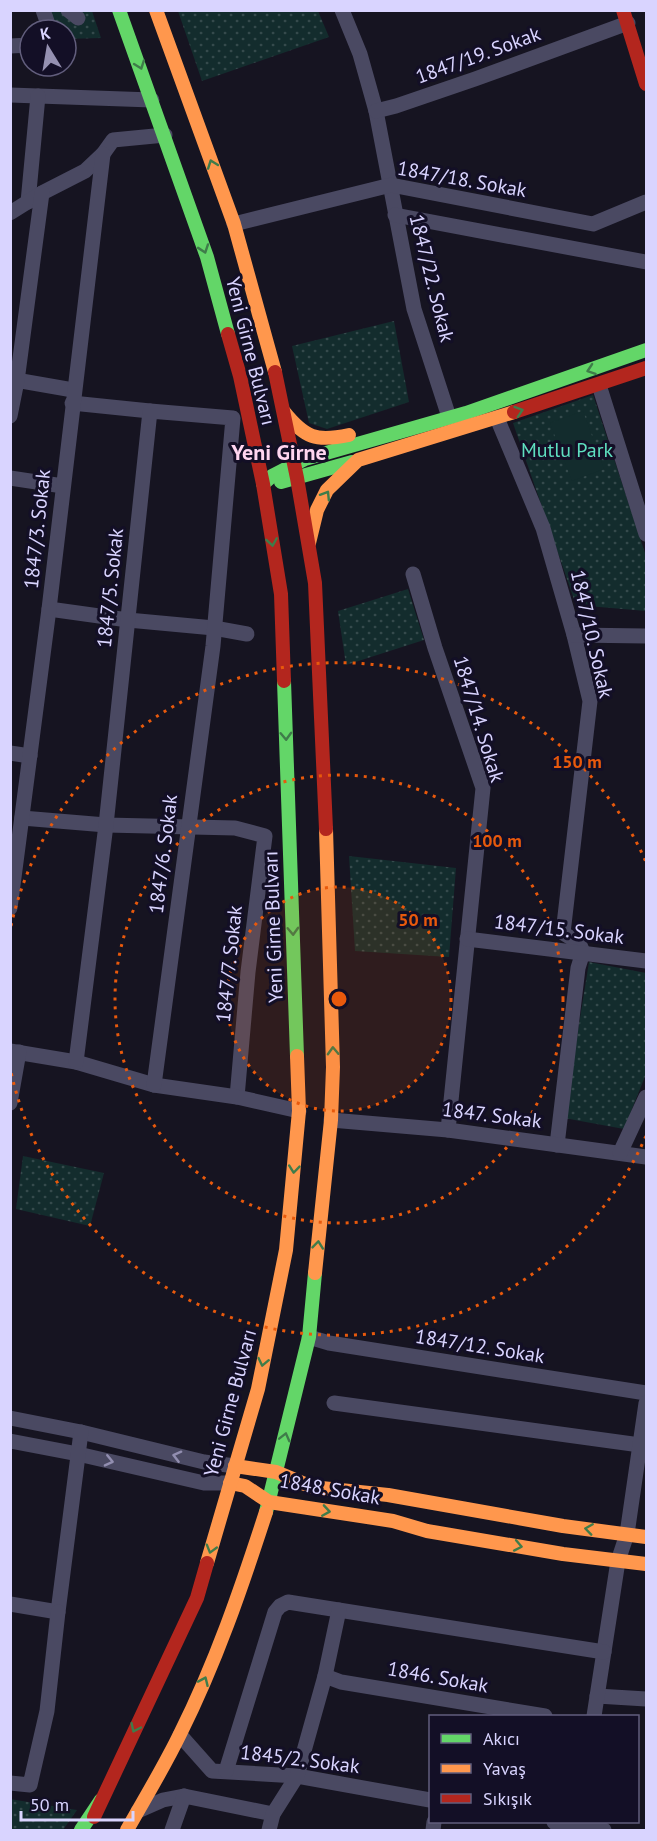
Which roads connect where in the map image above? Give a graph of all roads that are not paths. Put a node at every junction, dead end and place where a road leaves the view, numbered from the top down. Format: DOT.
graph roads {
  1 [pos="119,10"];
  2 [pos="156,10"];
  3 [pos="342,10"];
  4 [pos="625,17"];
  5 [pos="646,84"];
  6 [pos="10,95"];
  7 [pos="38,96"];
  8 [pos="152,100"];
  9 [pos="376,111"];
  10 [pos="165,135"];
  11 [pos="103,154"];
  12 [pos="391,185"];
  13 [pos="42,193"];
  14 [pos="28,202"];
  15 [pos="646,202"];
  16 [pos="10,213"];
  17 [pos="395,215"];
  18 [pos="234,224"];
  19 [pos="646,262"];
  20 [pos="646,350"];
  21 [pos="646,368"];
  22 [pos="14,380"];
  23 [pos="599,385"];
  24 [pos="73,397"];
  25 [pos="150,411"];
  26 [pos="284,412"];
  27 [pos="10,416"];
  28 [pos="449,417"];
  29 [pos="497,418"];
  30 [pos="396,432"];
  31 [pos="358,460"];
  32 [pos="295,463"];
  33 [pos="10,478"];
  34 [pos="297,478"];
  35 [pos="263,484"];
  36 [pos="63,486"];
  37 [pos="646,534"];
  38 [pos="308,550"];
  39 [pos="413,574"];
  40 [pos="49,609"];
  41 [pos="128,620"];
  42 [pos="214,628"];
  43 [pos="247,634"];
  44 [pos="574,635"];
  45 [pos="646,636"];
  46 [pos="10,753"];
  47 [pos="30,756"];
  48 [pos="22,818"];
  49 [pos="106,825"];
  50 [pos="188,828"];
  51 [pos="10,908"];
  52 [pos="467,939"];
  53 [pos="583,952"];
  54 [pos="646,961"];
  55 [pos="15,1052"];
  56 [pos="76,1062"];
  57 [pos="154,1085"];
  58 [pos="237,1097"];
  59 [pos="646,1097"];
  60 [pos="10,1103"];
  61 [pos="300,1111"];
  62 [pos="331,1120"];
  63 [pos="448,1130"];
  64 [pos="557,1145"];
  65 [pos="620,1153"];
  66 [pos="646,1157"];
  67 [pos="309,1336"];
  68 [pos="646,1393"];
  69 [pos="334,1403"];
  70 [pos="646,1403"];
  71 [pos="10,1418"];
  72 [pos="81,1432"];
  73 [pos="10,1442"];
  74 [pos="640,1445"];
  75 [pos="78,1454"];
  76 [pos="235,1466"];
  77 [pos="276,1472"];
  78 [pos="230,1483"];
  79 [pos="269,1502"];
  80 [pos="627,1534"];
  81 [pos="646,1537"];
  82 [pos="618,1561"];
  83 [pos="646,1564"];
  84 [pos="10,1604"];
  85 [pos="339,1610"];
  86 [pos="58,1612"];
  87 [pos="604,1652"];
  88 [pos="325,1676"];
  89 [pos="597,1696"];
  90 [pos="646,1699"];
  91 [pos="539,1715"];
  92 [pos="594,1715"];
  93 [pos="180,1735"];
  94 [pos="226,1771"];
  95 [pos="297,1776"];
  96 [pos="10,1782"];
  97 [pos="184,1796"];
  98 [pos="101,1800"];
  99 [pos="429,1800"];
  100 [pos="138,1811"];
  101 [pos="273,1814"];
  102 [pos="575,1823"];
  103 [pos="81,1830"];
  104 [pos="89,1830"];
  105 [pos="127,1830"];
  106 [pos="172,1830"];
  107 [pos="269,1830"];
  108 [pos="597,1830"];
  1 -- 8 [label="main road, Yeni Girne Bulvarı, one-way"];
  18 -- 2 [label="main road, Yeni Girne Bulvarı, one-way"];
  3 -- 9 [label="street, 1847/22. Sokak"];
  4 -- 5 [label="main road"];
  4 -- 9 [label="street, 1847/19. Sokak"];
  6 -- 7 [label="street"];
  7 -- 8 [label="street"];
  7 -- 14 [label="street"];
  8 -- 10 [label="main road, Yeni Girne Bulvarı"];
  9 -- 12 [label="street, 1847/22. Sokak"];
  10 -- 11 [label="street"];
  10 -- 35 [label="main road, Yeni Girne Bulvarı, one-way"];
  11 -- 13 [label="street"];
  11 -- 24 [label="street, 1847/3. Sokak"];
  12 -- 15 [label="street, 1847/18. Sokak"];
  12 -- 17 [label="street, 1847/22. Sokak"];
  12 -- 18 [label="street, 1847/18. Sokak"];
  13 -- 14 [label="street"];
  13 -- 22 [label="street"];
  14 -- 16 [label="street"];
  17 -- 19 [label="street"];
  17 -- 28 [label="street, 1847/22. Sokak"];
  18 -- 26 [label="main road, Yeni Girne Bulvarı"];
  20 -- 28 [label="main road, one-way"];
  21 -- 23 [label="main road"];
  22 -- 24 [label="street"];
  22 -- 27 [label="street"];
  29 -- 23 [label="main road, one-way"];
  23 -- 37 [label="street"];
  24 -- 25 [label="street"];
  24 -- 36 [label="street, 1847/3. Sokak"];
  25 -- 41 [label="street, 1847/5. Sokak"];
  25 -- 42 [label="street"];
  26 -- 30 [label="main road"];
  26 -- 32 [label="main road, Yeni Girne Bulvarı"];
  28 -- 30 [label="main road"];
  29 -- 31 [label="main road"];
  29 -- 44 [label="street, 1847/10. Sokak"];
  30 -- 32 [label="main road"];
  31 -- 34 [label="main road"];
  38 -- 31 [label="main road, one-way"];
  32 -- 34 [label="main road, Yeni Girne Bulvarı"];
  32 -- 35 [label="main road"];
  33 -- 36 [label="street"];
  34 -- 35 [label="main road"];
  34 -- 38 [label="main road, Yeni Girne Bulvarı"];
  35 -- 61 [label="main road, Yeni Girne Bulvarı, one-way"];
  36 -- 40 [label="street, 1847/3. Sokak"];
  62 -- 38 [label="main road, Yeni Girne Bulvarı, one-way"];
  39 -- 52 [label="street, 1847/14. Sokak"];
  40 -- 41 [label="street"];
  40 -- 47 [label="street, 1847/3. Sokak"];
  41 -- 42 [label="street"];
  41 -- 49 [label="street, 1847/5. Sokak"];
  42 -- 43 [label="street"];
  42 -- 50 [label="street, 1847/6. Sokak"];
  44 -- 45 [label="street"];
  44 -- 53 [label="street, 1847/10. Sokak"];
  46 -- 47 [label="street"];
  47 -- 48 [label="street, 1847/3. Sokak"];
  48 -- 49 [label="street"];
  48 -- 51 [label="street, 1847/3. Sokak"];
  49 -- 50 [label="street"];
  49 -- 56 [label="street, 1847/5. Sokak"];
  50 -- 57 [label="street, 1847/6. Sokak"];
  50 -- 58 [label="street, 1847/7. Sokak"];
  52 -- 53 [label="street, 1847/15. Sokak"];
  52 -- 63 [label="street, 1847/14. Sokak"];
  53 -- 54 [label="street, 1847/15. Sokak"];
  53 -- 64 [label="street"];
  55 -- 56 [label="street"];
  55 -- 60 [label="street"];
  56 -- 57 [label="street"];
  57 -- 58 [label="street"];
  58 -- 61 [label="street"];
  59 -- 65 [label="street"];
  61 -- 76 [label="main road, Yeni Girne Bulvarı, one-way"];
  62 -- 63 [label="street, 1847. Sokak"];
  67 -- 62 [label="main road, Yeni Girne Bulvarı, one-way"];
  63 -- 64 [label="street, 1847. Sokak"];
  64 -- 65 [label="street, 1847. Sokak"];
  65 -- 66 [label="street, 1847. Sokak"];
  67 -- 68 [label="street, 1847/12. Sokak"];
  77 -- 67 [label="main road, Yeni Girne Bulvarı, one-way"];
  69 -- 74 [label="street"];
  70 -- 74 [label="street"];
  71 -- 72 [label="street, 1848. Sokak"];
  72 -- 75 [label="street"];
  76 -- 72 [label="street, 1848. Sokak, one-way"];
  73 -- 75 [label="street, 1848. Sokak"];
  74 -- 80 [label="street"];
  75 -- 78 [label="street, 1848. Sokak, one-way"];
  75 -- 86 [label="street"];
  76 -- 77 [label="main road, 1848. Sokak"];
  76 -- 78 [label="main road, Yeni Girne Bulvarı"];
  77 -- 79 [label="main road, Yeni Girne Bulvarı"];
  80 -- 77 [label="main road, 1848. Sokak, one-way"];
  78 -- 79 [label="main road, 1848. Sokak"];
  78 -- 98 [label="main road, Yeni Girne Bulvarı, one-way"];
  79 -- 82 [label="main road, 1848. Sokak, one-way"];
  93 -- 79 [label="main road, Yeni Girne Bulvarı, one-way"];
  80 -- 81 [label="main road, 1848. Sokak"];
  80 -- 82 [label="street"];
  82 -- 83 [label="main road, 1848. Sokak"];
  82 -- 87 [label="street"];
  84 -- 86 [label="street"];
  85 -- 87 [label="street"];
  85 -- 88 [label="street"];
  85 -- 94 [label="street"];
  86 -- 96 [label="street"];
  87 -- 89 [label="street"];
  88 -- 91 [label="street, 1846. Sokak"];
  88 -- 95 [label="street"];
  89 -- 90 [label="street"];
  89 -- 92 [label="street"];
  93 -- 94 [label="street, 1845/2. Sokak"];
  93 -- 100 [label="main road, Yeni Girne Bulvarı"];
  94 -- 95 [label="street, 1845/2. Sokak"];
  95 -- 99 [label="street, 1845/2. Sokak"];
  95 -- 101 [label="street"];
  97 -- 100 [label="street"];
  97 -- 101 [label="street"];
  97 -- 106 [label="street"];
  98 -- 103 [label="main road"];
  98 -- 104 [label="main road, Yeni Girne Bulvarı"];
  100 -- 105 [label="main road, Yeni Girne Bulvarı"];
  101 -- 107 [label="street"];
  102 -- 108 [label="street"];
}
